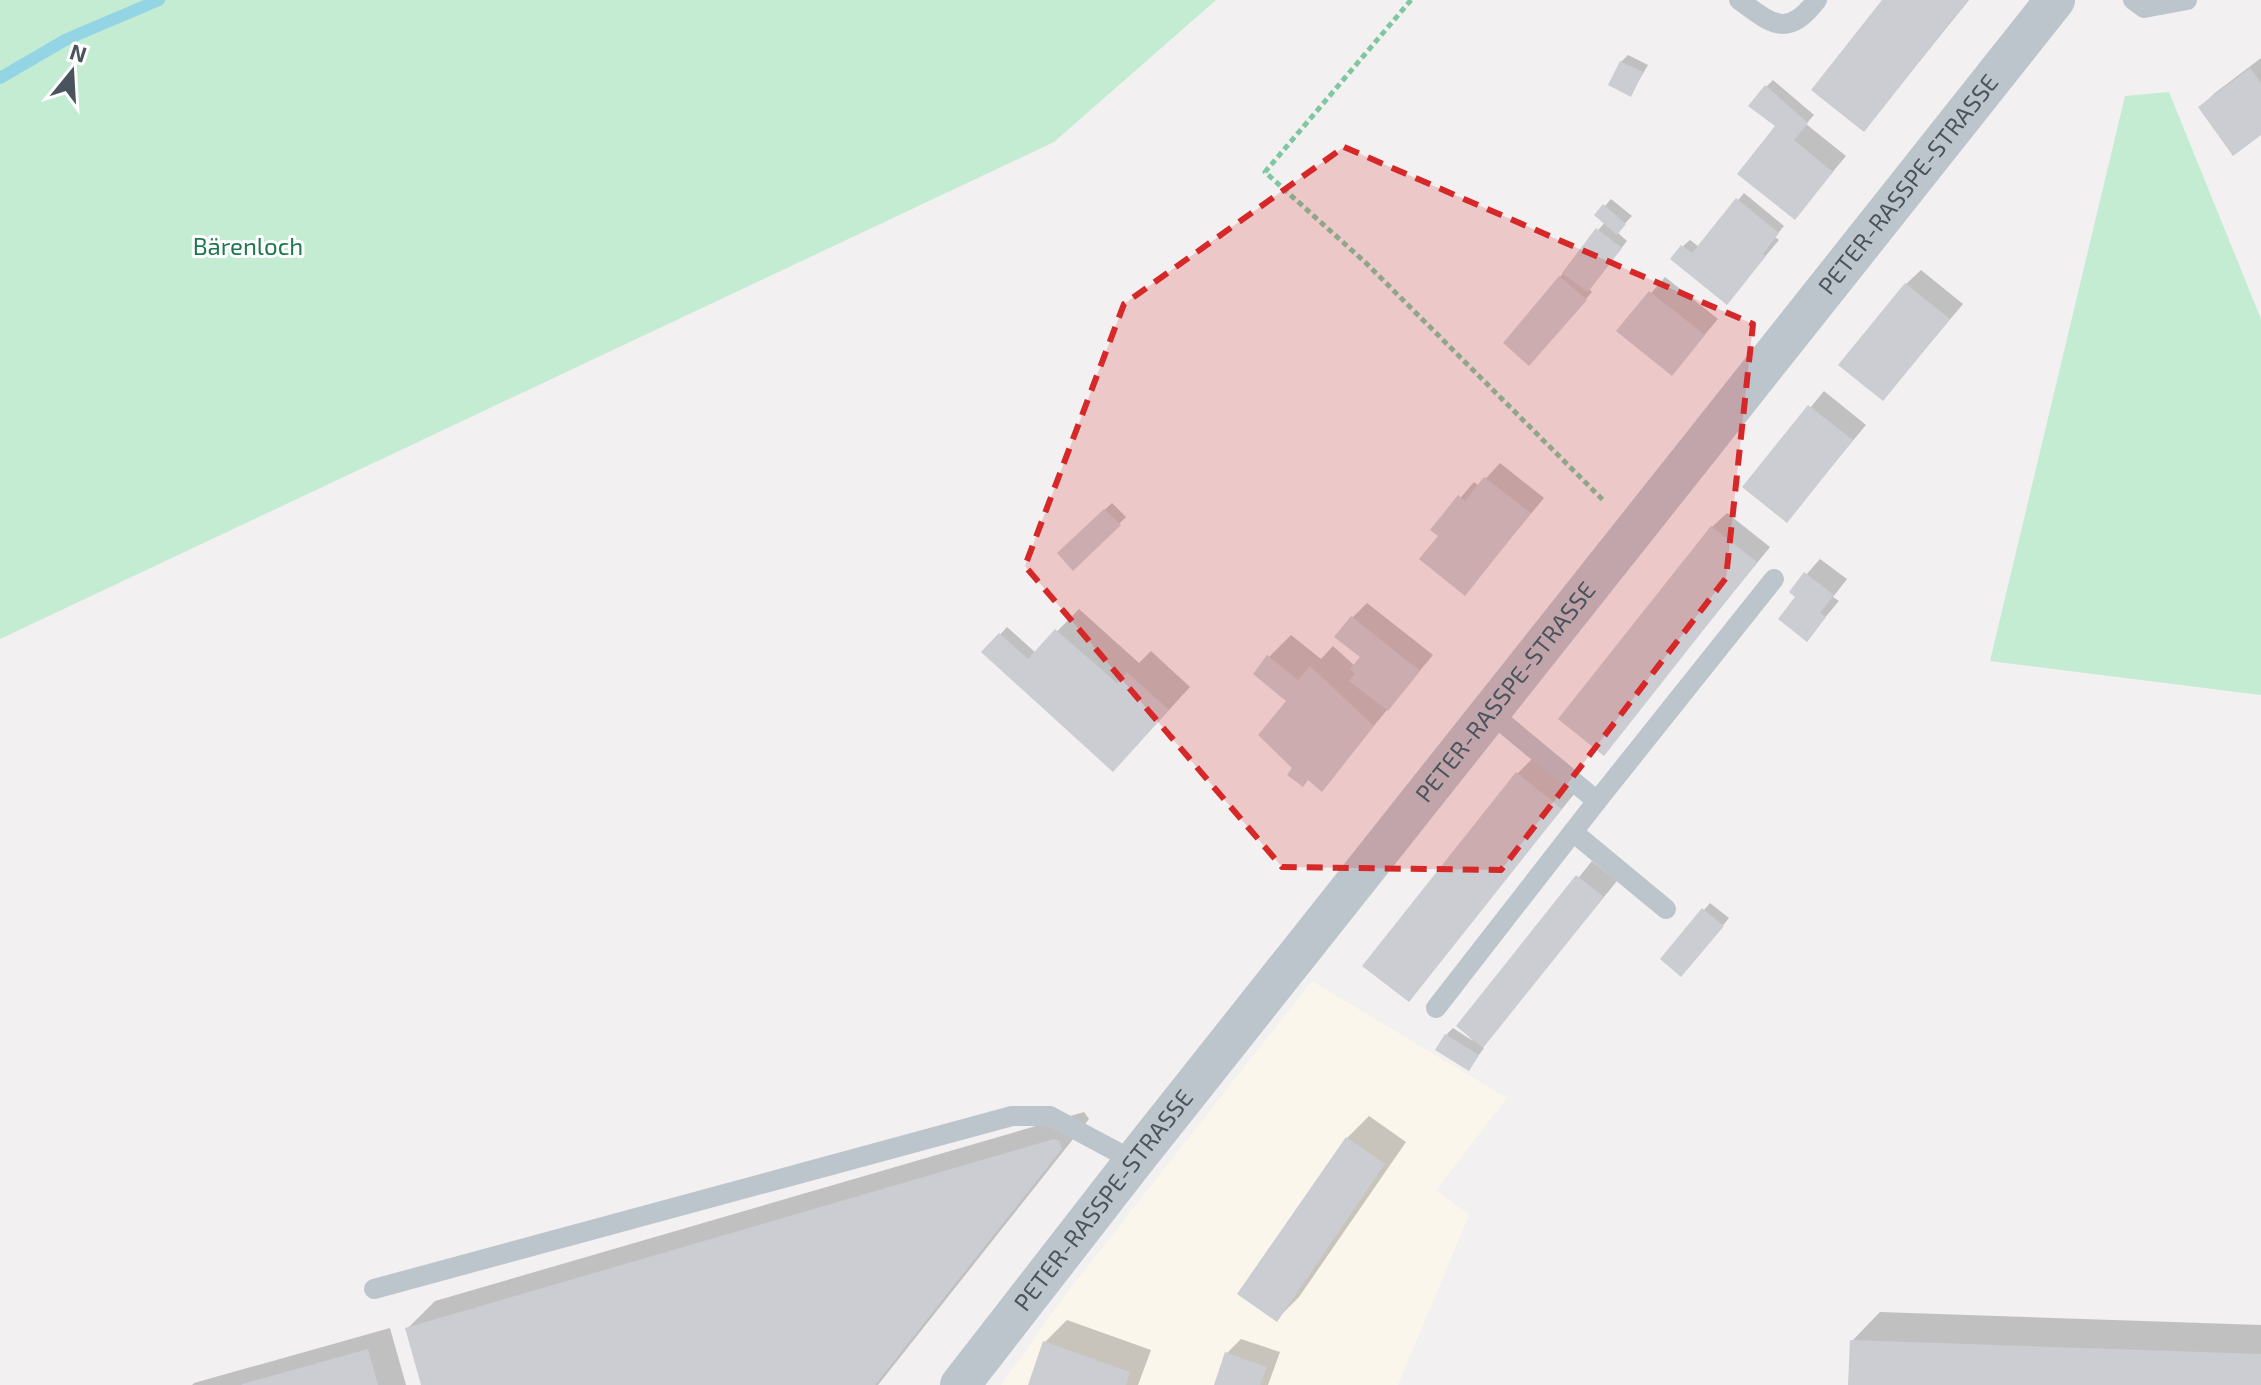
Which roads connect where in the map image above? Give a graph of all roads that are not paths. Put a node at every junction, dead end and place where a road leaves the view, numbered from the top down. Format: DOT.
graph roads {
  1 [pos="1739,0"];
  2 [pos="1817,0"];
  3 [pos="2055,0"];
  4 [pos="2133,0"];
  5 [pos="2187,0"];
  6 [pos="1774,579"];
  7 [pos="1491,713"];
  8 [pos="1597,801"];
  9 [pos="1573,832"];
  10 [pos="1666,909"];
  11 [pos="1436,1008"];
  12 [pos="1134,1161"];
  13 [pos="374,1289"];
  14 [pos="960,1385"];
  1 -- 2 [label="lane"];
  3 -- 7 [label="street, PETER-RASSPE-STRASSE"];
  4 -- 5 [label="lane"];
  6 -- 8 [label="lane"];
  7 -- 8 [label="lane"];
  7 -- 12 [label="street, PETER-RASSPE-STRASSE"];
  8 -- 9 [label="lane"];
  9 -- 10 [label="lane"];
  9 -- 11 [label="lane"];
  12 -- 13 [label="lane"];
  12 -- 14 [label="street, PETER-RASSPE-STRASSE"];
}
